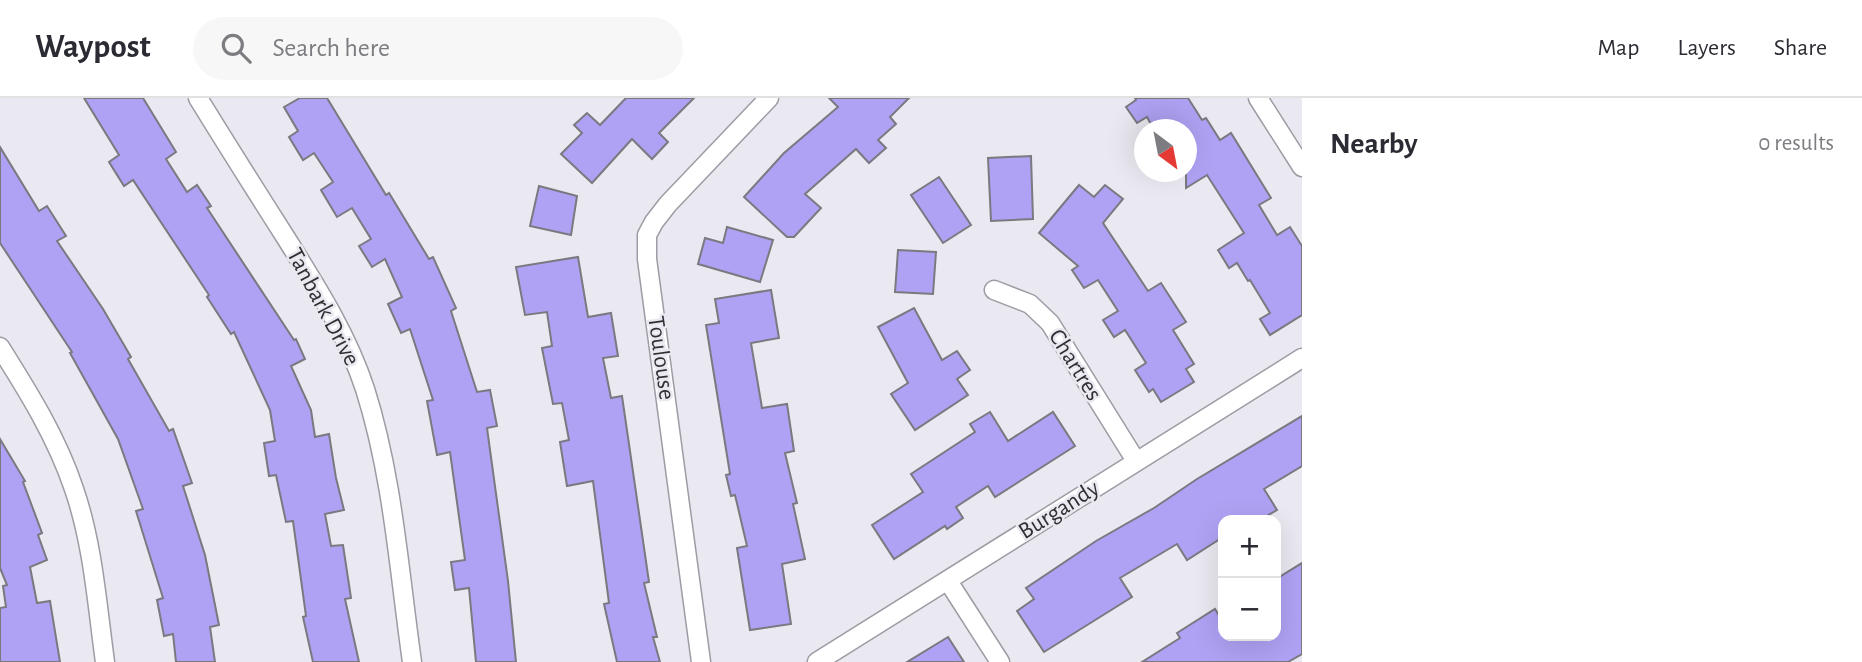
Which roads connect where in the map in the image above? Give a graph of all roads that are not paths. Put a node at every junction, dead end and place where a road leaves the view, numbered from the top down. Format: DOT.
graph roads {
  1 [pos="198,98"];
  2 [pos="769,98"];
  3 [pos="1258,98"];
  4 [pos="1302,167"];
  5 [pos="994,290"];
  6 [pos="0,347"];
  7 [pos="1302,358"];
  8 [pos="1136,461"];
  9 [pos="948,581"];
  10 [pos="105,662"];
  11 [pos="412,662"];
  12 [pos="701,662"];
  13 [pos="817,662"];
  14 [pos="1000,662"];
  1 -- 11 [label="street, Tanbark Drive"];
  2 -- 12 [label="street, Toulouse"];
  3 -- 4 [label="street"];
  5 -- 8 [label="street, Chartres"];
  6 -- 10 [label="street"];
  7 -- 8 [label="street, Burgandy"];
  8 -- 9 [label="street, Burgandy"];
  9 -- 13 [label="street, Burgandy"];
  9 -- 14 [label="street"];
}
